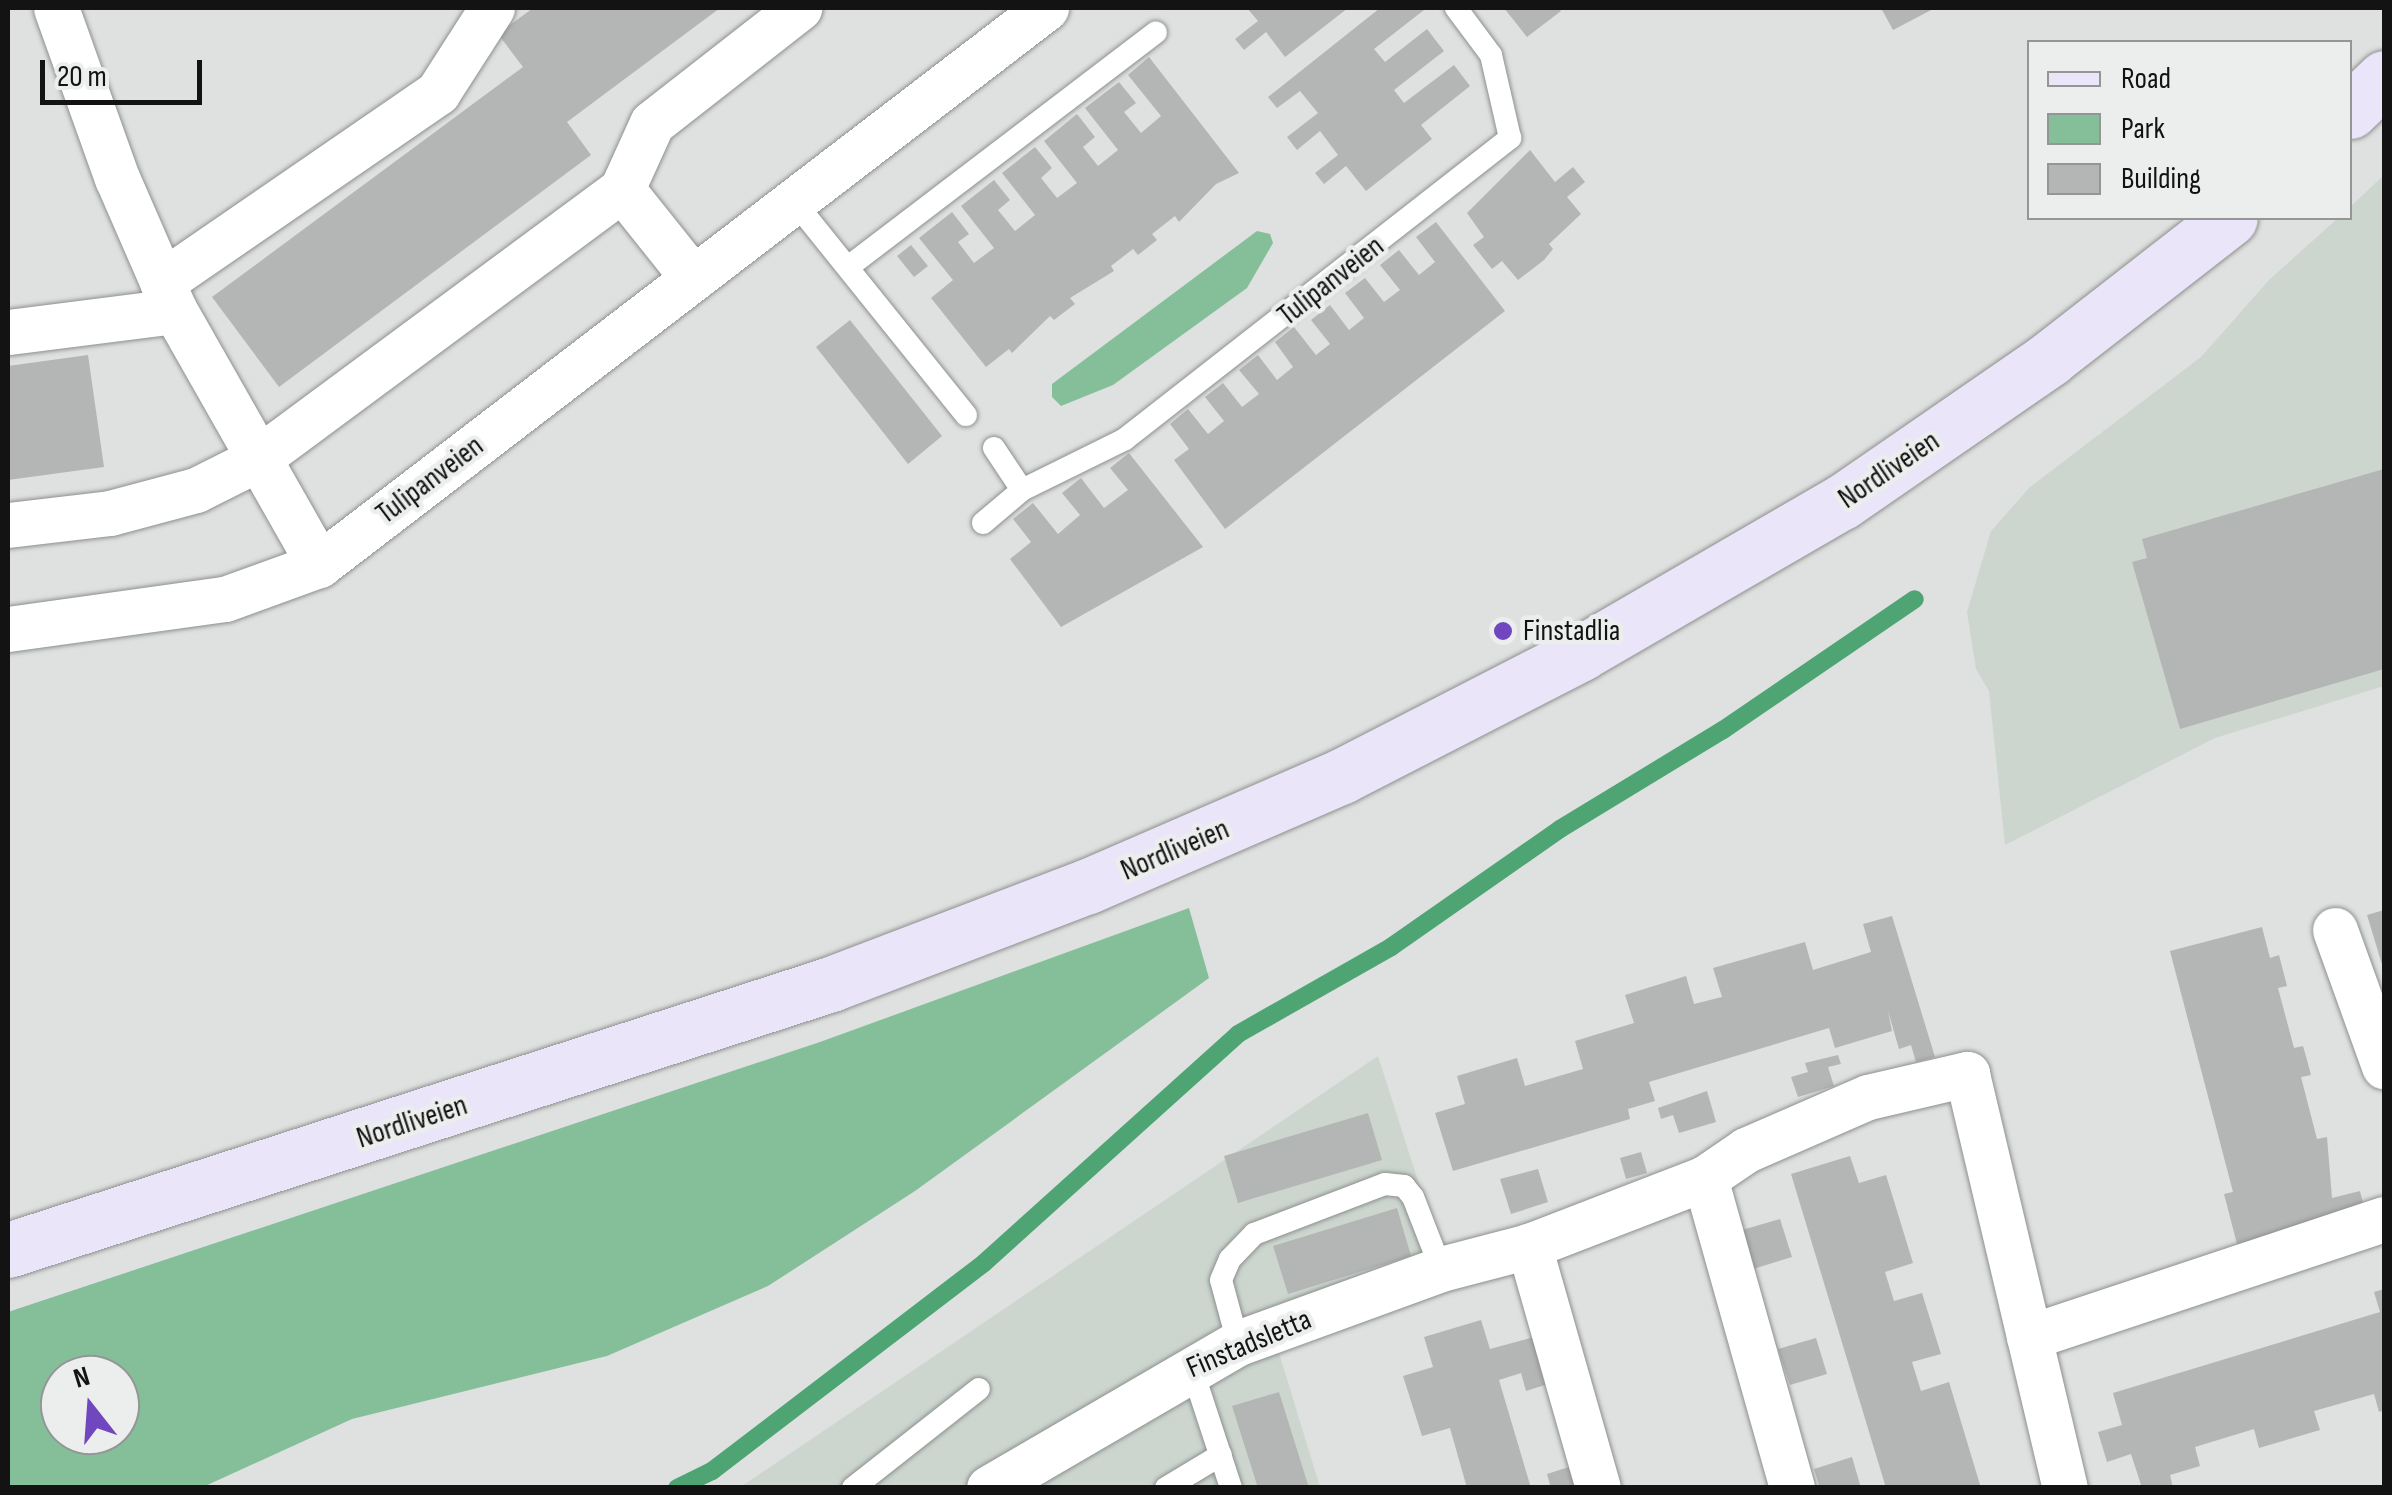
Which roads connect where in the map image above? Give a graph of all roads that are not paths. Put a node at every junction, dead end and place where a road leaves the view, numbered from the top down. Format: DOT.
graph roads {
  1 [pos="492,8"];
  2 [pos="799,8"];
  3 [pos="1456,8"];
  4 [pos="71,15"];
  5 [pos="1021,15"];
  6 [pos="1156,32"];
  7 [pos="2384,78"];
  8 [pos="2352,109"];
  9 [pos="622,189"];
  10 [pos="793,200"];
  11 [pos="2227,220"];
  12 [pos="848,267"];
  13 [pos="692,278"];
  14 [pos="168,296"];
  15 [pos="8,332"];
  16 [pos="966,415"];
  17 [pos="994,448"];
  18 [pos="256,460"];
  19 [pos="1022,490"];
  20 [pos="983,523"];
  21 [pos="8,525"];
  22 [pos="319,565"];
  23 [pos="8,630"];
  24 [pos="2335,930"];
  25 [pos="2384,1066"];
  26 [pos="1705,1178"];
  27 [pos="2384,1218"];
  28 [pos="1529,1246"];
  29 [pos="8,1250"];
  30 [pos="1440,1270"];
  31 [pos="2029,1337"];
  32 [pos="1238,1343"];
  33 [pos="1192,1366"];
  34 [pos="979,1389"];
  35 [pos="1221,1455"];
  36 [pos="853,1488"];
  37 [pos="989,1488"];
  38 [pos="1166,1488"];
  39 [pos="1231,1488"];
  40 [pos="1598,1488"];
  41 [pos="1792,1488"];
  42 [pos="2065,1488"];
  1 -- 14 [label="street"];
  2 -- 9 [label="street"];
  3 -- 19 [label="lane, Tulipanveien"];
  4 -- 14 [label="street"];
  5 -- 10 [label="street, Tulipanveien"];
  6 -- 12 [label="lane"];
  7 -- 8 [label="main road"];
  9 -- 13 [label="street"];
  9 -- 18 [label="street"];
  10 -- 12 [label="lane"];
  10 -- 13 [label="street, Tulipanveien"];
  11 -- 29 [label="main road, Nordliveien"];
  12 -- 16 [label="lane"];
  13 -- 22 [label="street, Tulipanveien"];
  14 -- 15 [label="street"];
  14 -- 18 [label="street"];
  17 -- 19 [label="lane"];
  18 -- 21 [label="street"];
  18 -- 22 [label="street"];
  19 -- 20 [label="lane, Tulipanveien"];
  22 -- 23 [label="street, Tulipanveien"];
  24 -- 25 [label="street"];
  26 -- 28 [label="street, Finstadsletta"];
  26 -- 31 [label="street, Finstadsletta"];
  26 -- 41 [label="street"];
  27 -- 31 [label="street"];
  28 -- 30 [label="street, Finstadsletta"];
  28 -- 40 [label="street"];
  30 -- 32 [label="street, Finstadsletta"];
  30 -- 32 [label="lane"];
  31 -- 42 [label="street"];
  32 -- 33 [label="street, Finstadsletta"];
  33 -- 35 [label="lane"];
  33 -- 37 [label="street, Finstadsletta"];
  34 -- 36 [label="lane"];
  35 -- 38 [label="lane"];
  35 -- 39 [label="lane"];
}
